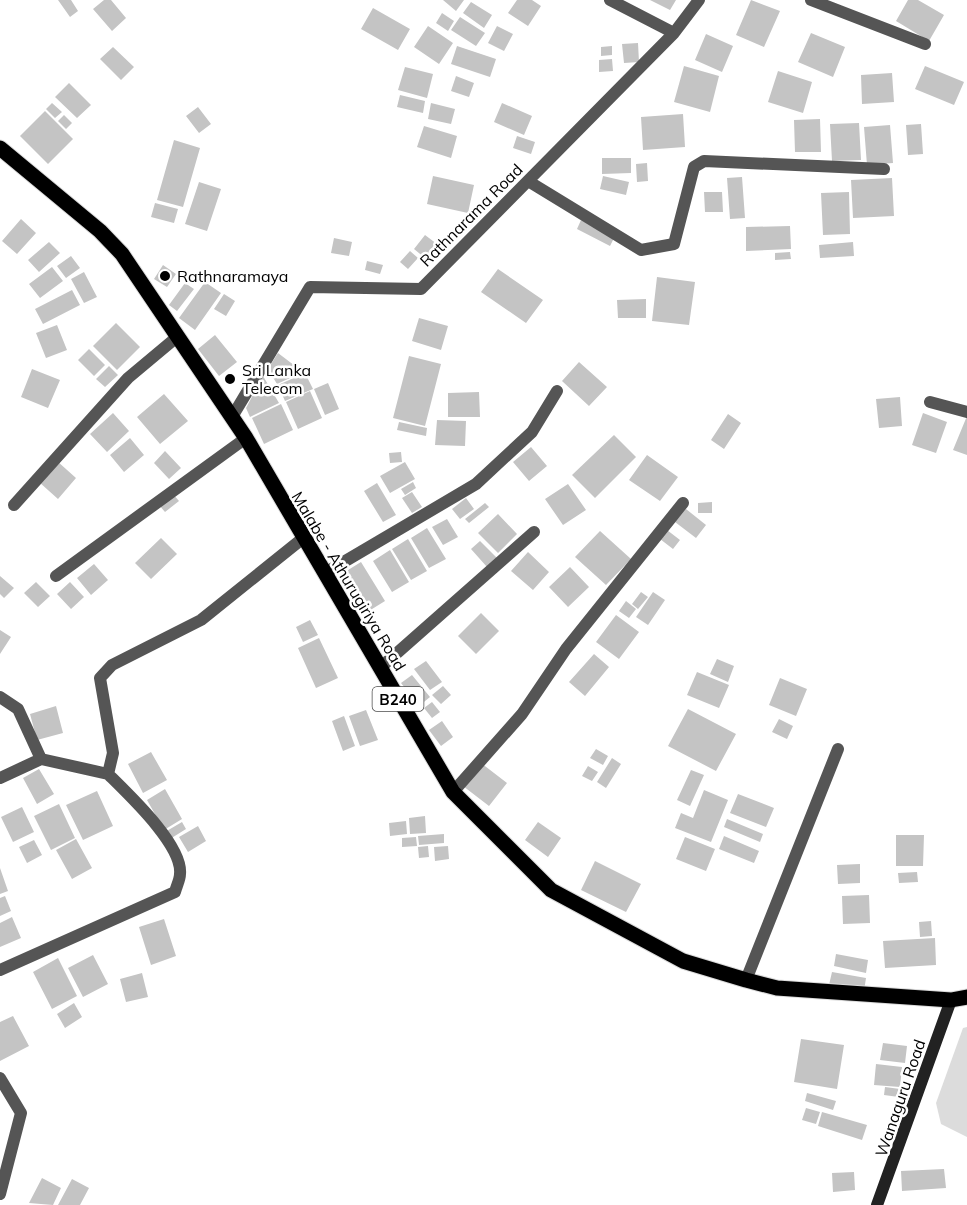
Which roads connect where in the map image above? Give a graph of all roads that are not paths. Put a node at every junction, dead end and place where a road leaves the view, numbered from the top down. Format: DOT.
graph roads {
  1 [pos="610,0"];
  2 [pos="699,0"];
  3 [pos="811,0"];
  4 [pos="674,33"];
  5 [pos="925,44"];
  6 [pos="0,148"];
  7 [pos="884,169"];
  8 [pos="528,181"];
  9 [pos="177,337"];
  10 [pos="557,391"];
  11 [pos="930,402"];
  12 [pos="967,412"];
  13 [pos="232,417"];
  14 [pos="246,438"];
  15 [pos="683,503"];
  16 [pos="14,504"];
  17 [pos="534,532"];
  18 [pos="302,539"];
  19 [pos="325,573"];
  20 [pos="56,576"];
  21 [pos="380,668"];
  22 [pos="0,697"];
  23 [pos="838,749"];
  24 [pos="41,759"];
  25 [pos="108,774"];
  26 [pos="0,778"];
  27 [pos="453,792"];
  28 [pos="0,970"];
  29 [pos="746,980"];
  30 [pos="967,997"];
  31 [pos="951,1000"];
  32 [pos="0,1078"];
  33 [pos="0,1194"];
  34 [pos="877,1205"];
  1 -- 4 [label="street"];
  2 -- 4 [label="street, Rathnarama Road"];
  3 -- 5 [label="street"];
  4 -- 8 [label="street, Rathnarama Road"];
  6 -- 9 [label="main road, Malabe - Athurugiriya Road / B240"];
  7 -- 8 [label="street"];
  8 -- 13 [label="street, Rathnarama Road"];
  9 -- 13 [label="main road, Malabe - Athurugiriya Road / B240"];
  9 -- 16 [label="street"];
  10 -- 19 [label="street"];
  11 -- 12 [label="street"];
  13 -- 14 [label="main road, Malabe - Athurugiriya Road / B240"];
  14 -- 18 [label="main road, Malabe - Athurugiriya Road / B240"];
  14 -- 20 [label="street"];
  15 -- 27 [label="street"];
  17 -- 21 [label="street"];
  18 -- 19 [label="main road, Malabe - Athurugiriya Road / B240"];
  18 -- 25 [label="street"];
  19 -- 21 [label="main road, Malabe - Athurugiriya Road / B240"];
  21 -- 27 [label="main road, Malabe - Athurugiriya Road / B240"];
  22 -- 24 [label="street"];
  23 -- 29 [label="street"];
  24 -- 25 [label="street"];
  24 -- 26 [label="street"];
  25 -- 28 [label="street"];
  27 -- 29 [label="main road, Malabe - Athurugiriya Road / B240"];
  29 -- 31 [label="main road, Malabe - Athurugiriya Road / B240"];
  30 -- 31 [label="main road, Malabe - Athurugiriya Road / B240"];
  31 -- 34 [label="street, Wanaguru Road"];
  32 -- 33 [label="street"];
}
